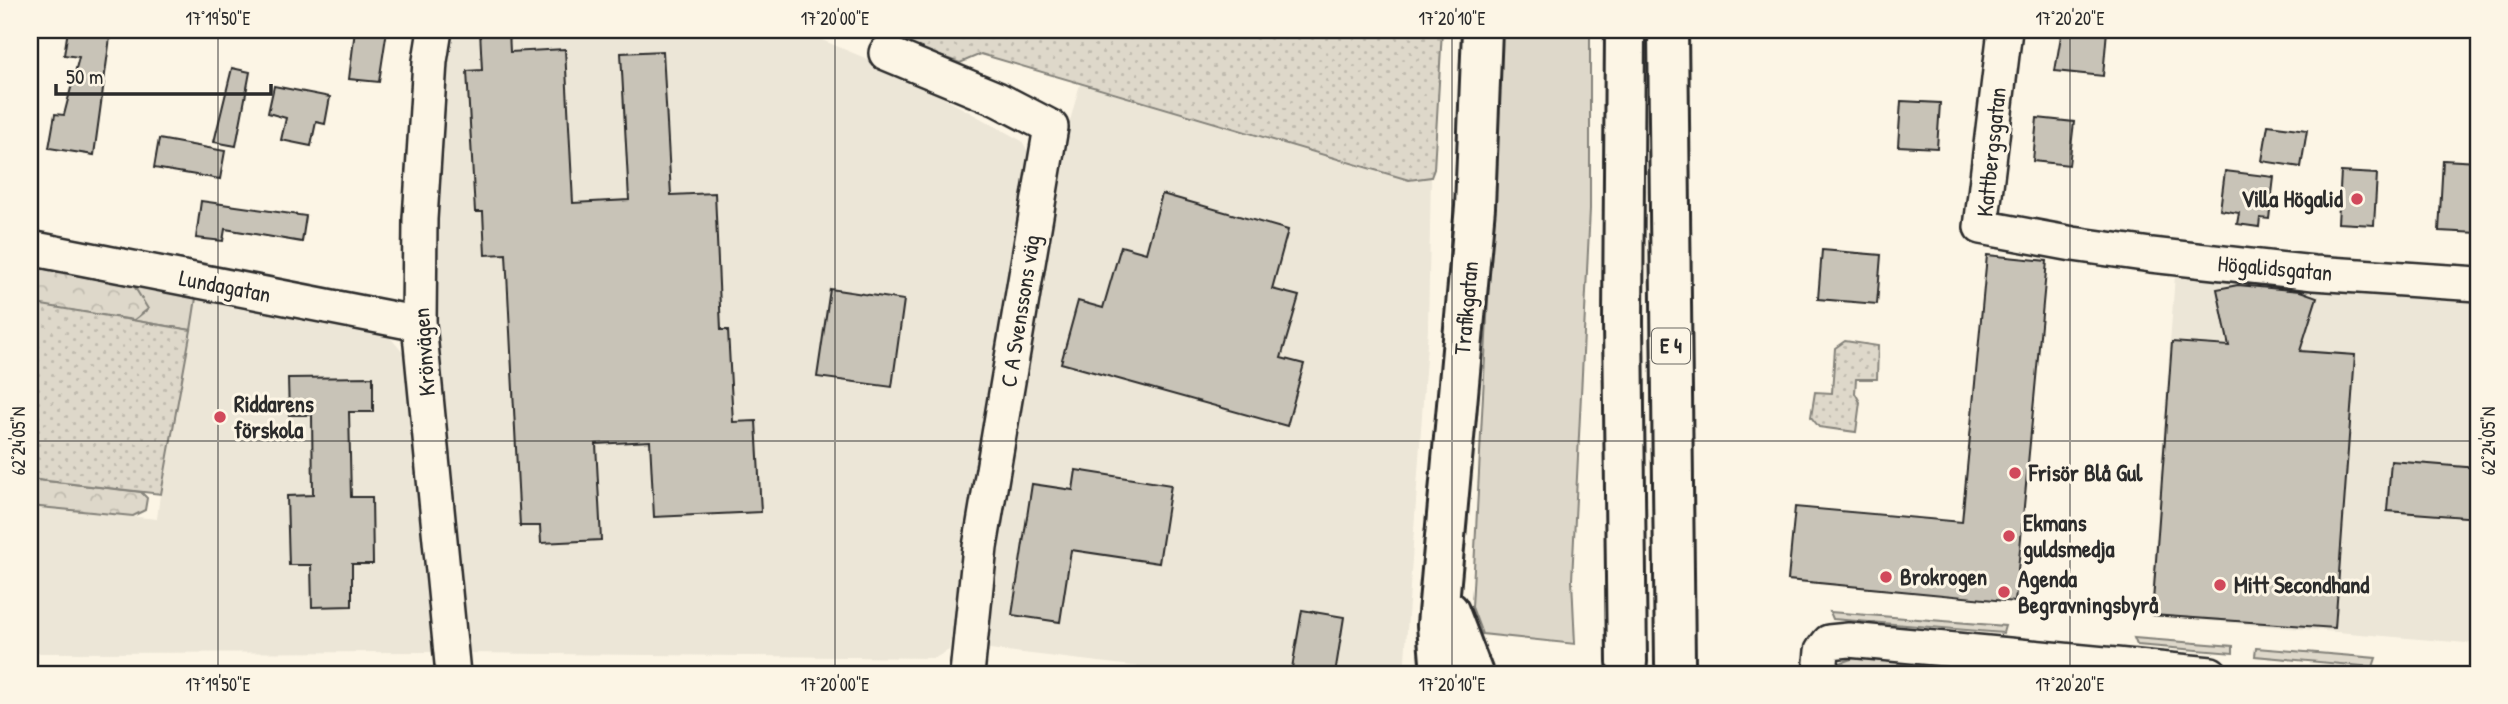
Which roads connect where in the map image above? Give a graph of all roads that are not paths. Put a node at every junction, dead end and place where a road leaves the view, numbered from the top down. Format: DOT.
graph roads {
  1 [pos="435,30"];
  2 [pos="1482,30"];
  3 [pos="1625,30"];
  4 [pos="1668,30"];
  5 [pos="2005,30"];
  6 [pos="886,53"];
  7 [pos="2073,244"];
  8 [pos="30,248"];
  9 [pos="2478,284"];
  10 [pos="419,324"];
  11 [pos="1442,586"];
  12 [pos="1627,662"];
  13 [pos="1675,663"];
  14 [pos="453,674"];
  15 [pos="967,674"];
  16 [pos="1441,674"];
  17 [pos="1472,674"];
  18 [pos="1820,674"];
  19 [pos="2211,674"];
  1 -- 10 [label="street, Krönvägen"];
  2 -- 11 [label="main road, Trafikgatan"];
  3 -- 12 [label="main road, E 4"];
  4 -- 13 [label="main road, E 4"];
  5 -- 7 [label="street, Kattbergsgatan"];
  6 -- 15 [label="street, C A Svenssons väg"];
  7 -- 9 [label="street, Högalidsgatan"];
  8 -- 10 [label="street, Lundagatan"];
  10 -- 14 [label="street, Krönvägen"];
  11 -- 16 [label="main road, Trafikgatan"];
  11 -- 17 [label="main road, Trafikgatan"];
  18 -- 19 [label="street"];
}
